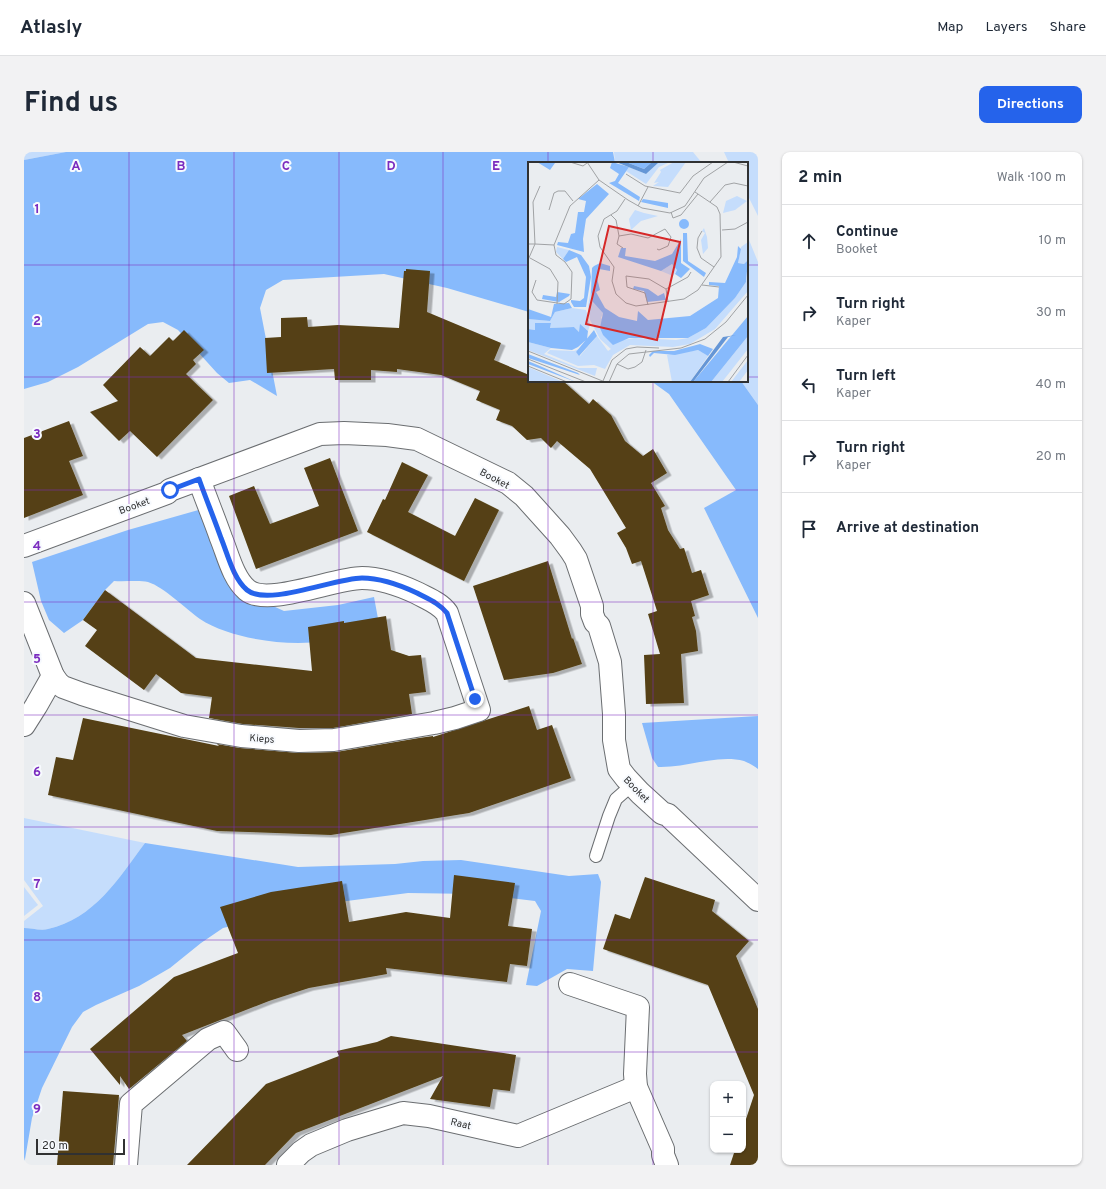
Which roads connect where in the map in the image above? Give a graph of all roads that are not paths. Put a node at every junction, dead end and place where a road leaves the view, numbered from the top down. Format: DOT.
graph roads {
  1 [pos="199,479"];
  2 [pos="24,546"];
  3 [pos="24,603"];
  4 [pos="53,676"];
  5 [pos="24,726"];
  6 [pos="632,785"];
  7 [pos="596,856"];
  8 [pos="758,900"];
  9 [pos="570,984"];
  10 [pos="237,1050"];
  11 [pos="636,1088"];
  12 [pos="126,1165"];
  13 [pos="288,1165"];
  14 [pos="667,1165"];
  1 -- 2 [label="street, Booket"];
  1 -- 4 [label="street, Kieps"];
  1 -- 6 [label="street, Booket"];
  3 -- 4 [label="street"];
  4 -- 5 [label="street"];
  6 -- 7 [label="lane"];
  6 -- 8 [label="street, Booket"];
  9 -- 11 [label="street"];
  10 -- 12 [label="street"];
  11 -- 13 [label="street, Raat"];
  11 -- 14 [label="street"];
}
